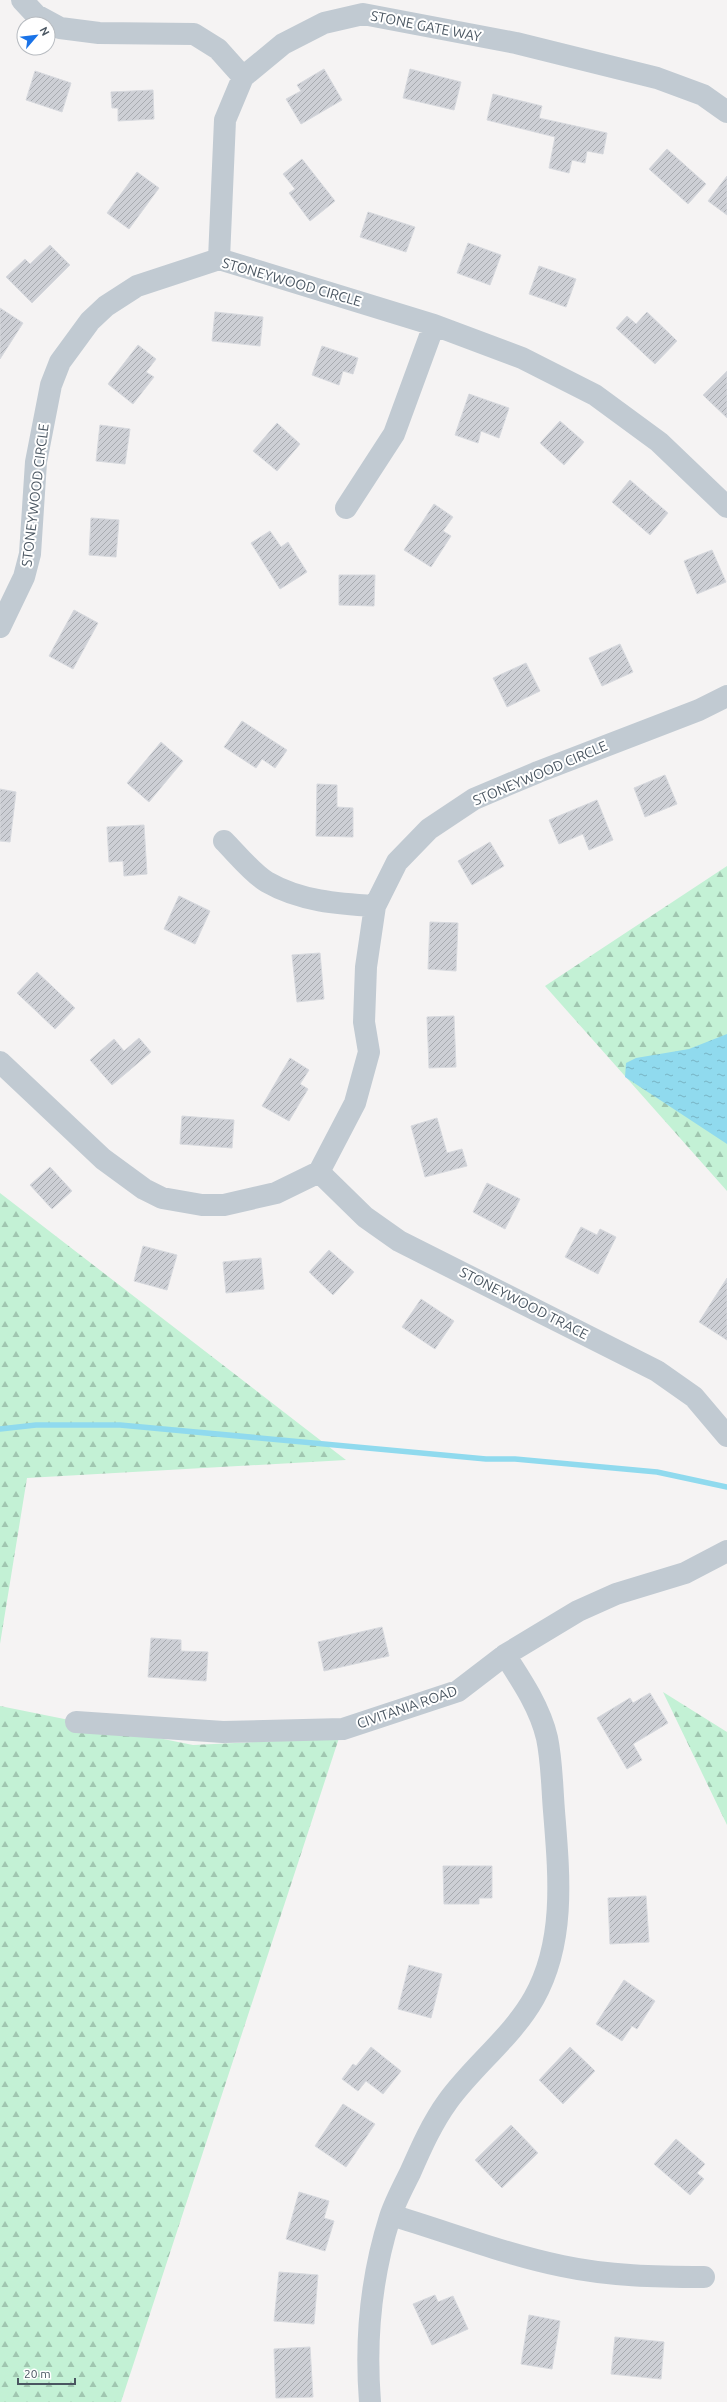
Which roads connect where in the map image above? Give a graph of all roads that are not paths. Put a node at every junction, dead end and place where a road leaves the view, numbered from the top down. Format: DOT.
graph roads {
  1 [pos="22,0"];
  2 [pos="243,78"];
  3 [pos="727,112"];
  4 [pos="219,259"];
  5 [pos="434,325"];
  6 [pos="727,507"];
  7 [pos="346,508"];
  8 [pos="0,627"];
  9 [pos="727,696"];
  10 [pos="224,841"];
  11 [pos="375,906"];
  12 [pos="0,1062"];
  13 [pos="318,1172"];
  14 [pos="727,1436"];
  15 [pos="727,1551"];
  16 [pos="505,1655"];
  17 [pos="76,1722"];
  18 [pos="391,2215"];
  19 [pos="704,2277"];
  20 [pos="370,2402"];
  1 -- 2 [label="street"];
  2 -- 3 [label="street, STONE GATE WAY"];
  2 -- 4 [label="street, STONE GATE WAY"];
  4 -- 5 [label="street, STONEYWOOD CIRCLE"];
  4 -- 8 [label="street, STONEYWOOD CIRCLE"];
  5 -- 6 [label="street, STONEYWOOD CIRCLE"];
  5 -- 7 [label="street"];
  9 -- 11 [label="street, STONEYWOOD CIRCLE"];
  10 -- 11 [label="street"];
  11 -- 13 [label="street, STONEYWOOD CIRCLE"];
  12 -- 13 [label="street"];
  13 -- 14 [label="street, STONEYWOOD TRACE"];
  15 -- 16 [label="street, CIVITANIA ROAD"];
  16 -- 17 [label="street, CIVITANIA ROAD"];
  16 -- 18 [label="street"];
  18 -- 19 [label="street"];
  18 -- 20 [label="street"];
}
